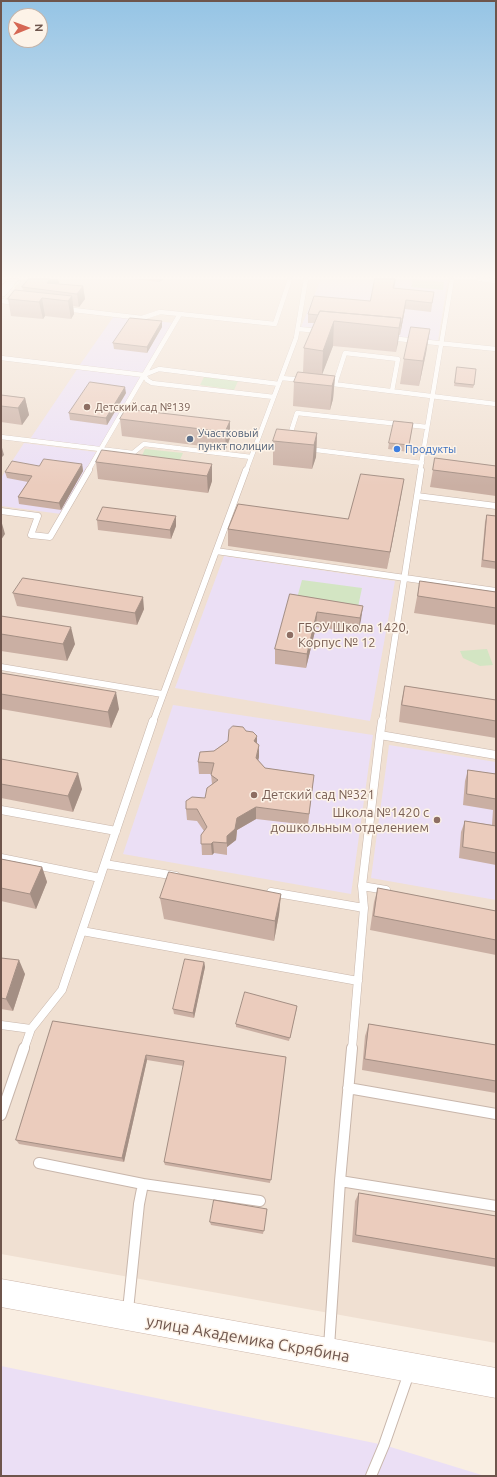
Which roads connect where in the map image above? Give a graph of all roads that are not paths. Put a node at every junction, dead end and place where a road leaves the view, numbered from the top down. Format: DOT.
graph roads {
  1 [pos="160,348"];
  2 [pos="291,348"];
  3 [pos="441,348"];
  4 [pos="1,358"];
  5 [pos="144,375"];
  6 [pos="280,381"];
  7 [pos="312,381"];
  8 [pos="320,382"];
  9 [pos="335,384"];
  10 [pos="392,391"];
  11 [pos="432,396"];
  12 [pos="274,397"];
  13 [pos="496,404"];
  14 [pos="427,427"];
  15 [pos="1,437"];
  16 [pos="286,446"];
  17 [pos="301,448"];
  18 [pos="102,450"];
  19 [pos="251,457"];
  20 [pos="422,463"];
  21 [pos="417,496"];
  22 [pos="496,506"];
  23 [pos="1,511"];
  24 [pos="216,551"];
  25 [pos="404,578"];
  26 [pos="496,592"];
  27 [pos="1,667"];
  28 [pos="162,694"];
  29 [pos="380,736"];
  30 [pos="496,755"];
  31 [pos="1,810"];
  32 [pos="116,831"];
  33 [pos="1,858"];
  34 [pos="105,864"];
  35 [pos="183,877"];
  36 [pos="100,878"];
  37 [pos="362,886"];
  38 [pos="262,891"];
  39 [pos="399,893"];
  40 [pos="364,908"];
  41 [pos="82,931"];
  42 [pos="358,981"];
  43 [pos="1,1025"];
  44 [pos="31,1029"];
  45 [pos="348,1088"];
  46 [pos="496,1114"];
  47 [pos="1,1115"];
  48 [pos="39,1163"];
  49 [pos="340,1181"];
  50 [pos="143,1184"];
  51 [pos="260,1201"];
  52 [pos="496,1206"];
  53 [pos="1,1293"];
  54 [pos="128,1317"];
  55 [pos="329,1354"];
  56 [pos="410,1368"];
  57 [pos="496,1383"];
  58 [pos="371,1476"];
  1 -- 5 [label="lane"];
  2 -- 6 [label="lane"];
  3 -- 11 [label="lane"];
  4 -- 5 [label="lane"];
  5 -- 6 [label="lane"];
  5 -- 12 [label="lane"];
  5 -- 18 [label="lane"];
  6 -- 7 [label="lane"];
  6 -- 12 [label="lane"];
  8 -- 9 [label="lane"];
  9 -- 10 [label="lane"];
  9 -- 10 [label="lane"];
  10 -- 11 [label="lane"];
  11 -- 13 [label="lane"];
  11 -- 14 [label="lane"];
  12 -- 19 [label="lane"];
  14 -- 16 [label="lane"];
  14 -- 20 [label="lane"];
  15 -- 18 [label="lane"];
  17 -- 20 [label="lane"];
  18 -- 19 [label="lane"];
  18 -- 23 [label="lane"];
  19 -- 24 [label="lane"];
  20 -- 21 [label="lane"];
  21 -- 22 [label="lane"];
  21 -- 25 [label="lane"];
  24 -- 25 [label="lane"];
  24 -- 28 [label="lane"];
  25 -- 26 [label="lane"];
  25 -- 29 [label="lane"];
  27 -- 28 [label="lane"];
  28 -- 32 [label="lane"];
  29 -- 30 [label="lane"];
  29 -- 37 [label="lane"];
  31 -- 32 [label="lane"];
  32 -- 34 [label="lane"];
  33 -- 36 [label="lane"];
  34 -- 35 [label="lane"];
  34 -- 36 [label="lane"];
  36 -- 41 [label="lane"];
  37 -- 39 [label="lane"];
  37 -- 40 [label="lane"];
  38 -- 40 [label="lane"];
  40 -- 42 [label="lane"];
  41 -- 42 [label="lane"];
  41 -- 44 [label="lane"];
  42 -- 45 [label="lane"];
  43 -- 44 [label="lane"];
  44 -- 47 [label="lane"];
  45 -- 46 [label="lane"];
  45 -- 49 [label="lane"];
  48 -- 50 [label="lane"];
  49 -- 52 [label="lane"];
  49 -- 55 [label="lane"];
  50 -- 51 [label="lane"];
  50 -- 54 [label="lane"];
  53 -- 54 [label="main road, улица Академика Скрябина"];
  54 -- 55 [label="main road, улица Академика Скрябина"];
  55 -- 56 [label="main road, улица Академика Скрябина"];
  56 -- 57 [label="main road, улица Академика Скрябина"];
  56 -- 58 [label="lane"];
}
